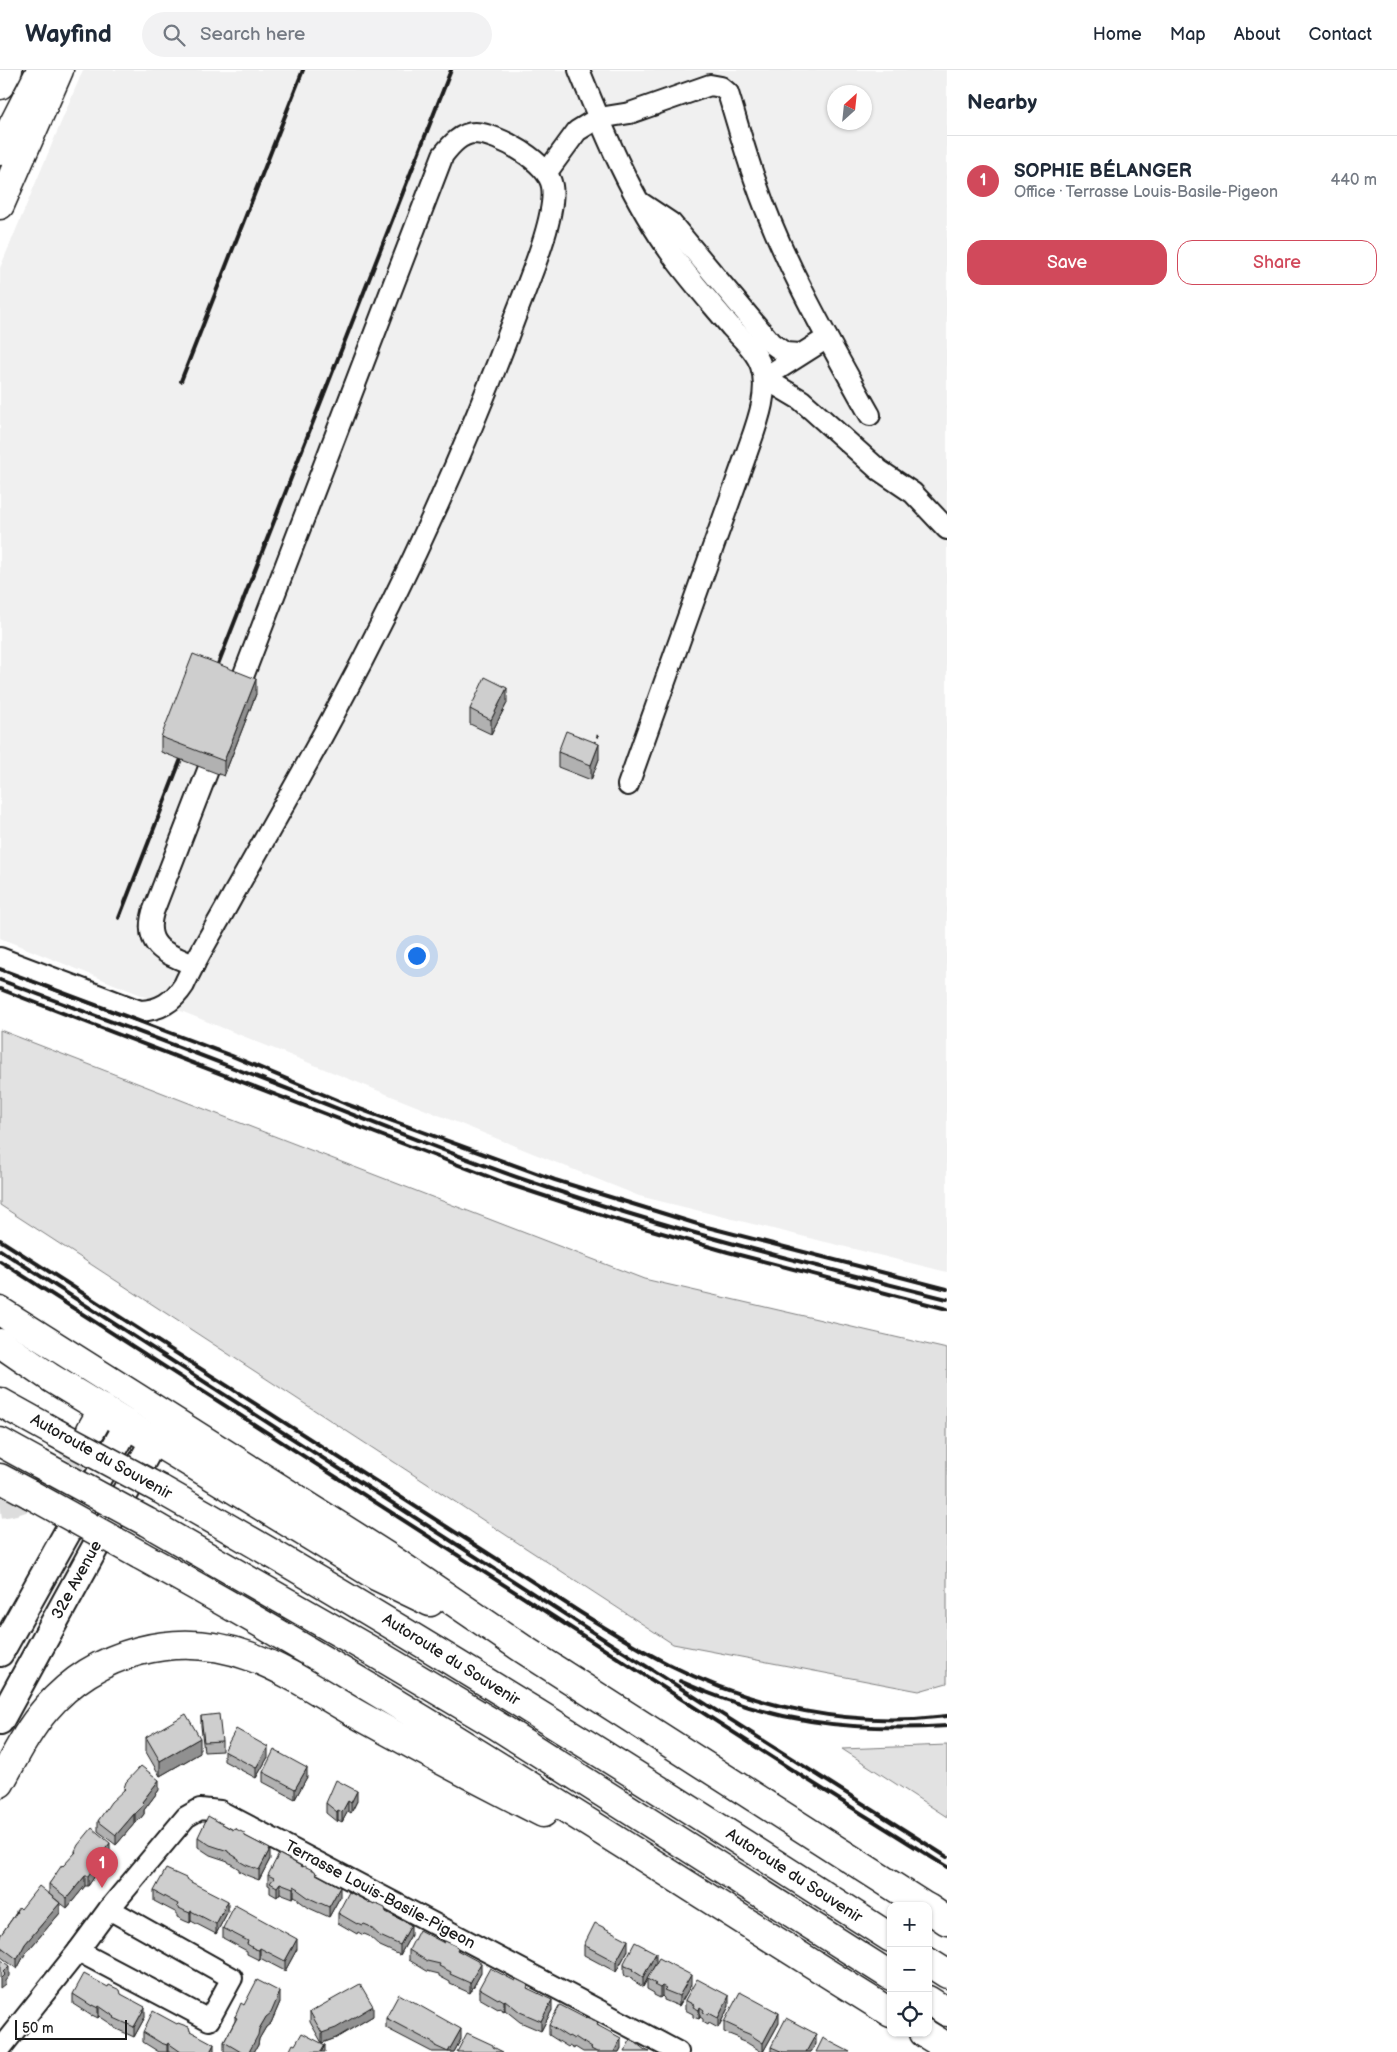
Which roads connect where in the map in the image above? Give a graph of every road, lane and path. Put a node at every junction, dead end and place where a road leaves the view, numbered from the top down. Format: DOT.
graph roads {
  1 [pos="8,70"];
  2 [pos="41,70"];
  3 [pos="59,70"];
  4 [pos="579,70"];
  5 [pos="0,85"];
  6 [pos="599,118"];
  7 [pos="0,151"];
  8 [pos="547,172"];
  9 [pos="638,202"];
  10 [pos="0,205"];
  11 [pos="827,338"];
  12 [pos="801,354"];
  13 [pos="764,378"];
  14 [pos="870,415"];
  15 [pos="947,529"];
  16 [pos="239,688"];
  17 [pos="598,735"];
  18 [pos="592,749"];
  19 [pos="208,770"];
  20 [pos="628,785"];
  21 [pos="0,958"];
  22 [pos="194,965"];
  23 [pos="0,1311"];
  24 [pos="0,1343"];
  25 [pos="0,1355"];
  26 [pos="51,1378"];
  27 [pos="0,1402"];
  28 [pos="128,1424"];
  29 [pos="154,1440"];
  30 [pos="0,1442"];
  31 [pos="0,1478"];
  32 [pos="523,1649"];
  33 [pos="0,1652"];
  34 [pos="0,1721"];
  35 [pos="0,1783"];
  36 [pos="693,1890"];
  37 [pos="918,1902"];
  38 [pos="109,1909"];
  39 [pos="932,1911"];
  40 [pos="947,1921"];
  41 [pos="887,1935"];
  42 [pos="78,1951"];
  43 [pos="932,1965"];
  44 [pos="887,1973"];
  45 [pos="947,1974"];
  46 [pos="932,2003"];
  47 [pos="887,2011"];
  48 [pos="947,2012"];
  49 [pos="931,2037"];
  50 [pos="947,2047"];
  51 [pos="0,2049"];
  52 [pos="678,2052"];
  1 -- 5 [label="highway"];
  2 -- 7 [label="highway"];
  3 -- 10 [label="highway"];
  4 -- 6 [label="street"];
  6 -- 8 [label="street"];
  6 -- 9 [label="street"];
  6 -- 11 [label="street"];
  8 -- 16 [label="street"];
  8 -- 22 [label="street"];
  9 -- 12 [label="street"];
  9 -- 13 [label="street"];
  11 -- 12 [label="street"];
  11 -- 14 [label="street"];
  12 -- 13 [label="street"];
  13 -- 15 [label="street"];
  13 -- 20 [label="street"];
  17 -- 18 [label="path"];
  19 -- 22 [label="street"];
  21 -- 22 [label="street"];
  23 -- 32 [label="highway"];
  24 -- 26 [label="highway"];
  25 -- 26 [label="highway"];
  26 -- 28 [label="highway"];
  27 -- 41 [label="highway, Autoroute du Souvenir, bridge"];
  28 -- 29 [label="highway"];
  28 -- 33 [label="main road, 32e Avenue"];
  29 -- 32 [label="highway"];
  29 -- 34 [label="main road, 32e Avenue"];
  30 -- 44 [label="highway, Autoroute du Souvenir, bridge"];
  31 -- 36 [label="highway, bridge"];
  32 -- 37 [label="highway"];
  35 -- 36 [label="highway"];
  36 -- 47 [label="highway"];
  38 -- 42 [label="street, Terrasse Louis-Basile-Pigeon"];
  38 -- 42 [label="street"];
  38 -- 52 [label="street, Terrasse Louis-Basile-Pigeon"];
  39 -- 40 [label="highway"];
  42 -- 51 [label="street, Terrasse Louis-Basile-Pigeon"];
  43 -- 45 [label="highway"];
  46 -- 48 [label="highway"];
  49 -- 50 [label="highway"];
}
